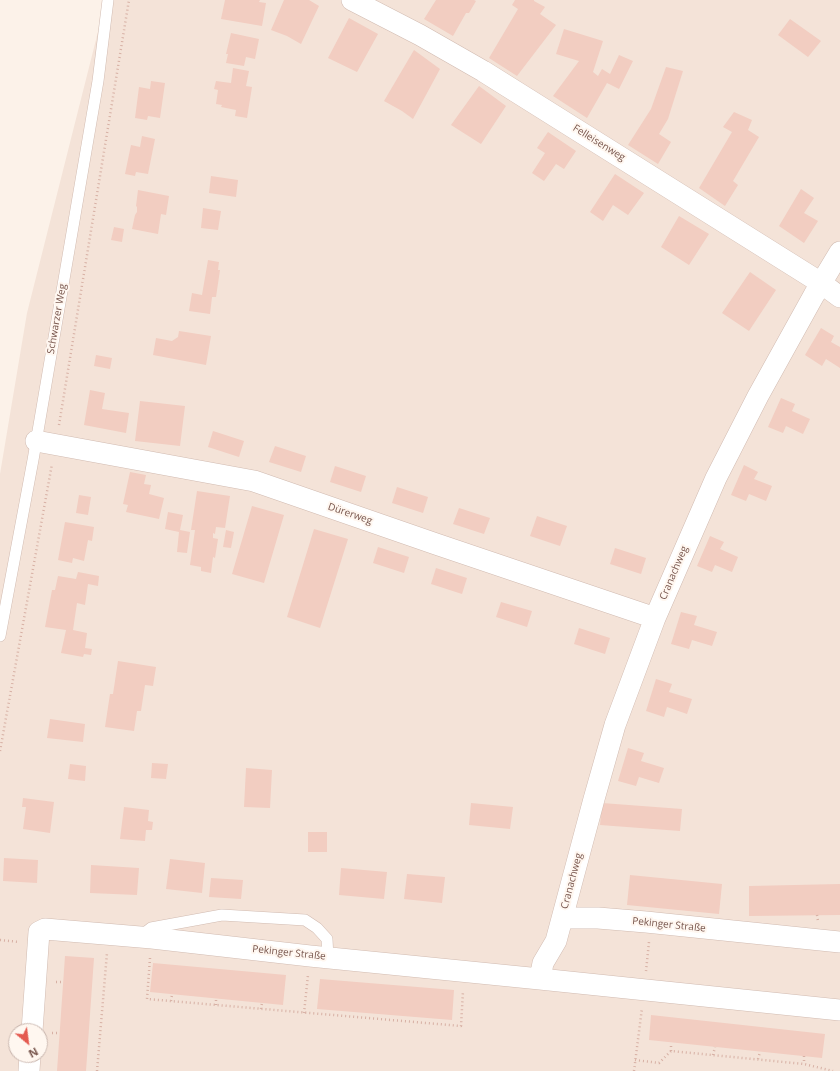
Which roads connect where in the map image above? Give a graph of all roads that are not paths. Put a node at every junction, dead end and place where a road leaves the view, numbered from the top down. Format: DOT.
graph roads {
  1 [pos="108,0"];
  2 [pos="352,0"];
  3 [pos="840,252"];
  4 [pos="821,283"];
  5 [pos="840,297"];
  6 [pos="46,443"];
  7 [pos="655,618"];
  8 [pos="0,636"];
  9 [pos="563,918"];
  10 [pos="145,938"];
  11 [pos="840,942"];
  12 [pos="319,957"];
  13 [pos="540,979"];
  14 [pos="840,1010"];
  15 [pos="33,1023"];
  1 -- 6 [label="lane, Schwarzer Weg"];
  2 -- 4 [label="street, Felleisenweg"];
  3 -- 4 [label="street, Cranachweg"];
  4 -- 5 [label="street, Felleisenweg"];
  4 -- 7 [label="street, Cranachweg"];
  6 -- 7 [label="street, Dürerweg"];
  6 -- 8 [label="lane, Schwarzer Weg"];
  7 -- 9 [label="street, Cranachweg"];
  9 -- 11 [label="street, Pekinger Straße"];
  9 -- 13 [label="street"];
  10 -- 12 [label="street, Pekinger Straße"];
  10 -- 12 [label="lane"];
  10 -- 15 [label="street, Pekinger Straße"];
  12 -- 13 [label="street, Pekinger Straße"];
  13 -- 14 [label="street, Pekinger Straße"];
}
